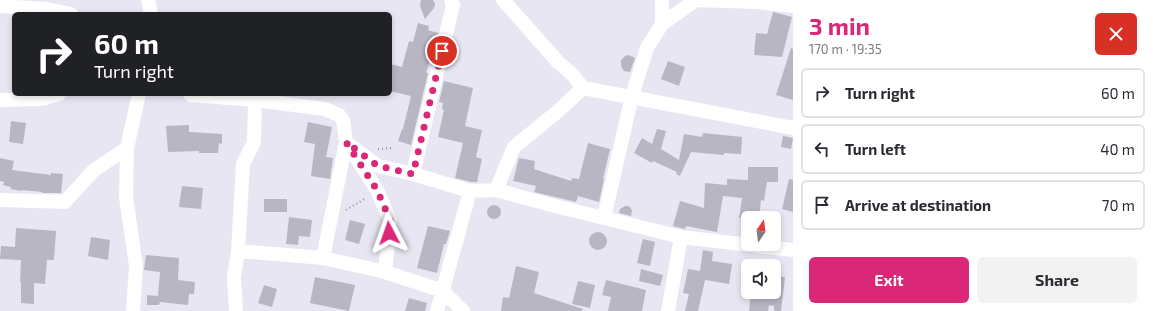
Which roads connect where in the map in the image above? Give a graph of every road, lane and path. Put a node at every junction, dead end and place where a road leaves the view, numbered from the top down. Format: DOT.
graph roads {
  1 [pos="148,0"];
  2 [pos="504,0"];
  3 [pos="662,0"];
  4 [pos="454,2"];
  5 [pos="0,6"];
  6 [pos="793,6"];
  7 [pos="61,12"];
  8 [pos="151,12"];
  9 [pos="662,24"];
  10 [pos="583,88"];
  11 [pos="52,96"];
  12 [pos="139,96"];
  13 [pos="210,96"];
  14 [pos="632,96"];
  15 [pos="0,100"];
  16 [pos="255,100"];
  17 [pos="793,128"];
  18 [pos="346,142"];
  19 [pos="127,148"];
  20 [pos="413,174"];
  21 [pos="496,190"];
  22 [pos="470,192"];
  23 [pos="0,200"];
  24 [pos="604,218"];
  25 [pos="682,237"];
  26 [pos="793,250"];
  27 [pos="238,251"];
  28 [pos="323,258"];
  29 [pos="385,272"];
  30 [pos="443,291"];
  31 [pos="133,311"];
  32 [pos="236,311"];
  33 [pos="437,311"];
  34 [pos="463,311"];
  35 [pos="668,311"];
  1 -- 8 [label="street"];
  2 -- 10 [label="street"];
  3 -- 9 [label="street"];
  4 -- 20 [label="street"];
  5 -- 7 [label="street"];
  6 -- 9 [label="street"];
  9 -- 14 [label="street"];
  10 -- 14 [label="street"];
  10 -- 21 [label="street"];
  11 -- 15 [label="street"];
  12 -- 19 [label="street"];
  13 -- 16 [label="street"];
  14 -- 17 [label="street"];
  14 -- 24 [label="street"];
  16 -- 18 [label="street"];
  16 -- 27 [label="street"];
  18 -- 20 [label="street"];
  18 -- 28 [label="street"];
  18 -- 29 [label="street"];
  19 -- 23 [label="street"];
  19 -- 31 [label="street"];
  20 -- 22 [label="street"];
  21 -- 22 [label="street"];
  21 -- 24 [label="street"];
  22 -- 30 [label="street"];
  24 -- 25 [label="street"];
  25 -- 26 [label="street"];
  25 -- 35 [label="street"];
  27 -- 28 [label="street"];
  27 -- 32 [label="street"];
  28 -- 29 [label="street"];
  29 -- 30 [label="street"];
  30 -- 33 [label="street"];
  30 -- 34 [label="street"];
}
